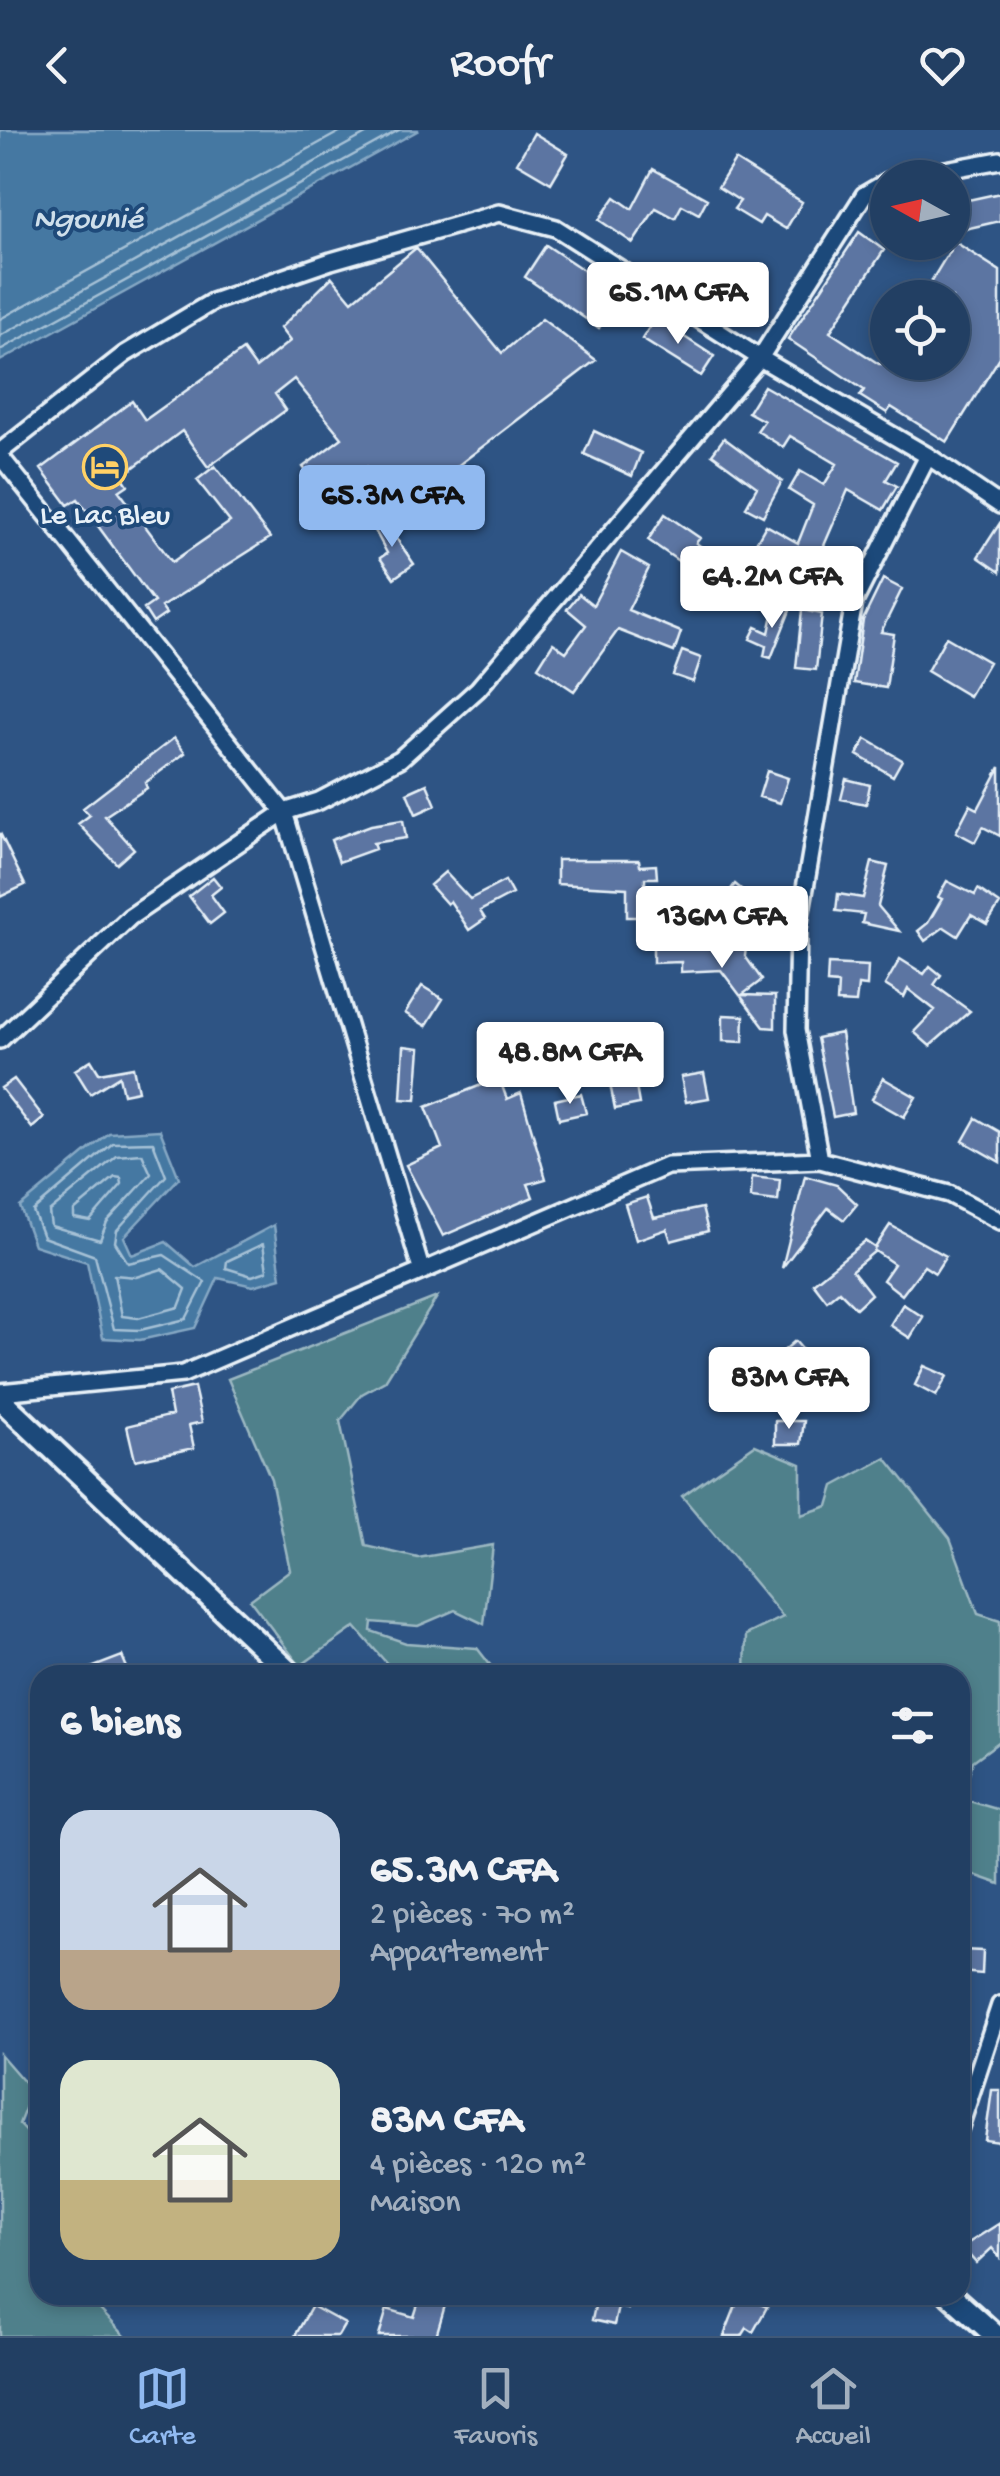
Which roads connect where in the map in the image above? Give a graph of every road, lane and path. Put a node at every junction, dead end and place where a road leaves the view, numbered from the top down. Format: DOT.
graph roads {
  1 [pos="1000,160"];
  2 [pos="970,166"];
  3 [pos="870,192"];
  4 [pos="760,358"];
  5 [pos="0,454"];
  6 [pos="928,456"];
  7 [pos="1000,506"];
  8 [pos="284,812"];
  9 [pos="0,1040"];
  10 [pos="820,1160"];
  11 [pos="1000,1220"];
  12 [pos="421,1269"];
  13 [pos="0,1396"];
  14 [pos="282,1665"];
  15 [pos="1000,2005"];
  16 [pos="970,2096"];
  17 [pos="961,2305"];
  18 [pos="996,2336"];
  1 -- 2 [label="street"];
  3 -- 4 [label="street"];
  4 -- 5 [label="street"];
  4 -- 6 [label="street"];
  4 -- 8 [label="street"];
  5 -- 8 [label="street"];
  6 -- 7 [label="street"];
  6 -- 10 [label="street"];
  8 -- 9 [label="street"];
  8 -- 12 [label="street"];
  10 -- 11 [label="street"];
  10 -- 12 [label="street"];
  12 -- 13 [label="street"];
  13 -- 14 [label="street"];
  15 -- 16 [label="street"];
  17 -- 18 [label="street"];
}
